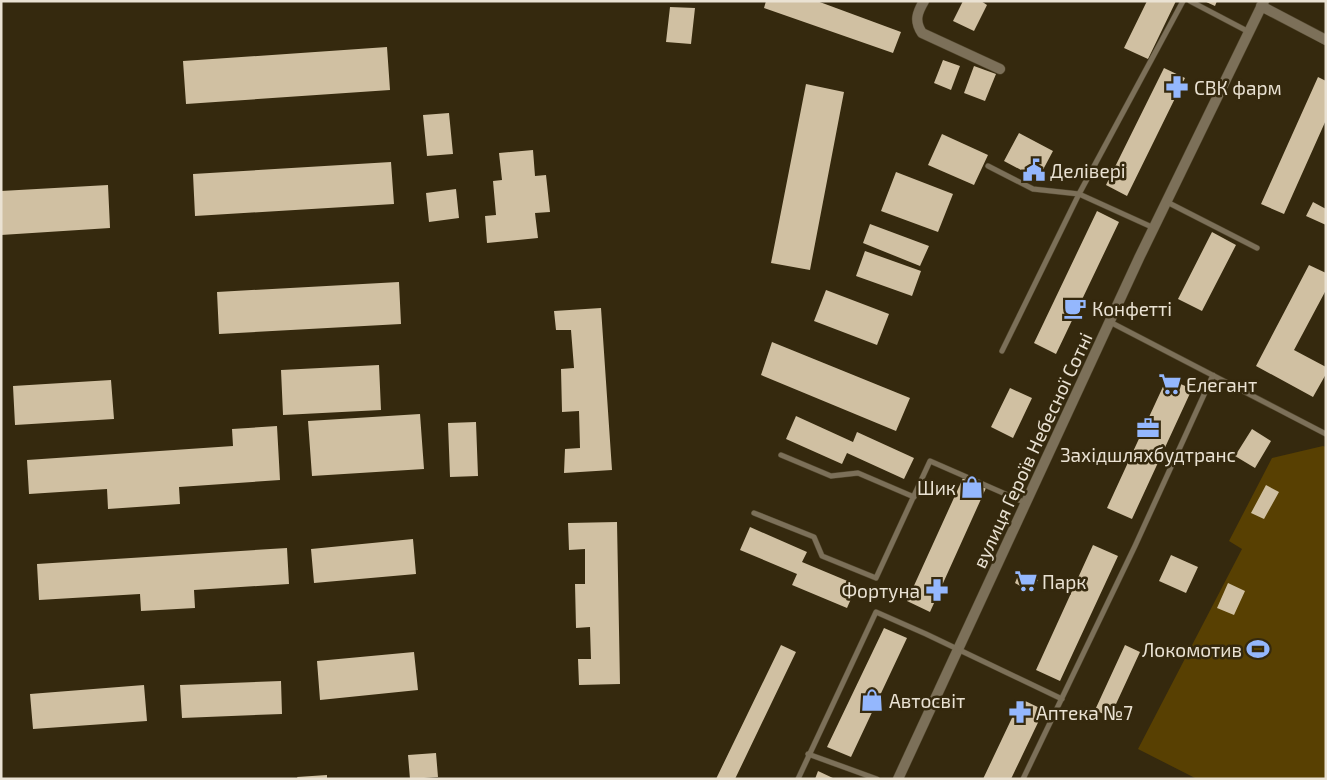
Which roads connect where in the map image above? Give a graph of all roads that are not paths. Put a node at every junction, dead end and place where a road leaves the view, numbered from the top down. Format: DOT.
graph roads {
  1 [pos="924,1"];
  2 [pos="1183,1"];
  3 [pos="1190,1"];
  4 [pos="1263,3"];
  5 [pos="1249,32"];
  6 [pos="1326,40"];
  7 [pos="1000,68"];
  8 [pos="988,166"];
  9 [pos="1079,194"];
  10 [pos="1166,202"];
  11 [pos="1154,228"];
  12 [pos="1257,248"];
  13 [pos="1110,322"];
  14 [pos="1002,351"];
  15 [pos="1213,375"];
  16 [pos="1326,434"];
  17 [pos="781,455"];
  18 [pos="914,497"];
  19 [pos="1026,504"];
  20 [pos="754,513"];
  21 [pos="958,649"];
  22 [pos="1062,699"];
  23 [pos="808,754"];
  24 [pos="798,779"];
  25 [pos="878,779"];
  26 [pos="898,779"];
  27 [pos="1023,779"];
  1 -- 7 [label="street"];
  2 -- 9 [label="lane"];
  3 -- 5 [label="lane"];
  4 -- 5 [label="street, вулиця Героїв Небесної Сотні"];
  4 -- 6 [label="street"];
  5 -- 10 [label="street, вулиця Героїв Небесної Сотні"];
  8 -- 9 [label="lane"];
  9 -- 11 [label="lane"];
  9 -- 14 [label="lane"];
  10 -- 11 [label="street, вулиця Героїв Небесної Сотні"];
  10 -- 12 [label="lane"];
  11 -- 13 [label="street, вулиця Героїв Небесної Сотні"];
  13 -- 15 [label="lane"];
  13 -- 19 [label="street, вулиця Героїв Небесної Сотні"];
  15 -- 16 [label="lane"];
  15 -- 22 [label="lane"];
  17 -- 18 [label="lane"];
  18 -- 19 [label="lane"];
  18 -- 20 [label="lane"];
  19 -- 21 [label="street, вулиця Героїв Небесної Сотні"];
  21 -- 22 [label="lane"];
  21 -- 23 [label="lane"];
  21 -- 26 [label="street, вулиця Героїв Небесної Сотні"];
  22 -- 27 [label="lane"];
  23 -- 24 [label="lane"];
  23 -- 25 [label="lane"];
}
